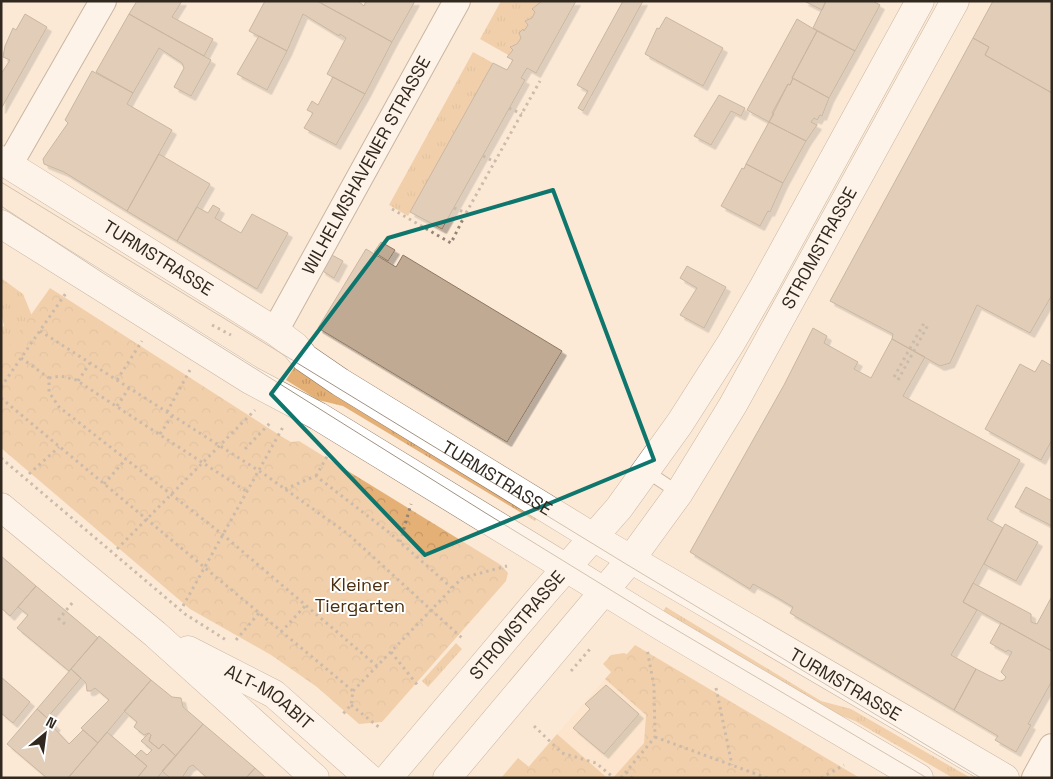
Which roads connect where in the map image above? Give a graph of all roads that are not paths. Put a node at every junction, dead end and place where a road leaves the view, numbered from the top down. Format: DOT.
graph roads {
  1 [pos="103,1"];
  2 [pos="457,1"];
  3 [pos="920,1"];
  4 [pos="955,1"];
  5 [pos="5,163"];
  6 [pos="1,224"];
  7 [pos="275,331"];
  8 [pos="646,471"];
  9 [pos="679,493"];
  10 [pos="1,507"];
  11 [pos="593,537"];
  12 [pos="631,559"];
  13 [pos="566,567"];
  14 [pos="605,591"];
  15 [pos="155,634"];
  16 [pos="1052,747"];
  17 [pos="315,778"];
  18 [pos="369,778"];
  19 [pos="388,778"];
  20 [pos="447,778"];
  21 [pos="919,778"];
  22 [pos="1005,778"];
  23 [pos="1035,778"];
  1 -- 5 [label="street"];
  2 -- 7 [label="street, WILHELMSHAVENER STRASSE"];
  3 -- 8 [label="main road, STROMSTRASSE"];
  4 -- 9 [label="main road, STROMSTRASSE"];
  5 -- 7 [label="main road, TURMSTRASSE"];
  6 -- 13 [label="main road"];
  7 -- 11 [label="main road, TURMSTRASSE"];
  8 -- 9 [label="lane"];
  8 -- 11 [label="main road, STROMSTRASSE"];
  9 -- 12 [label="main road, STROMSTRASSE"];
  10 -- 15 [label="main road, ALT-MOABIT"];
  11 -- 12 [label="main road, TURMSTRASSE"];
  11 -- 13 [label="main road, STROMSTRASSE"];
  12 -- 14 [label="main road, STROMSTRASSE"];
  12 -- 22 [label="main road, TURMSTRASSE"];
  13 -- 14 [label="main road"];
  13 -- 19 [label="main road, STROMSTRASSE"];
  14 -- 20 [label="main road, STROMSTRASSE"];
  14 -- 21 [label="main road"];
  15 -- 17 [label="main road, ALT-MOABIT"];
  15 -- 18 [label="main road, ALT-MOABIT"];
  16 -- 23 [label="street"];
}
